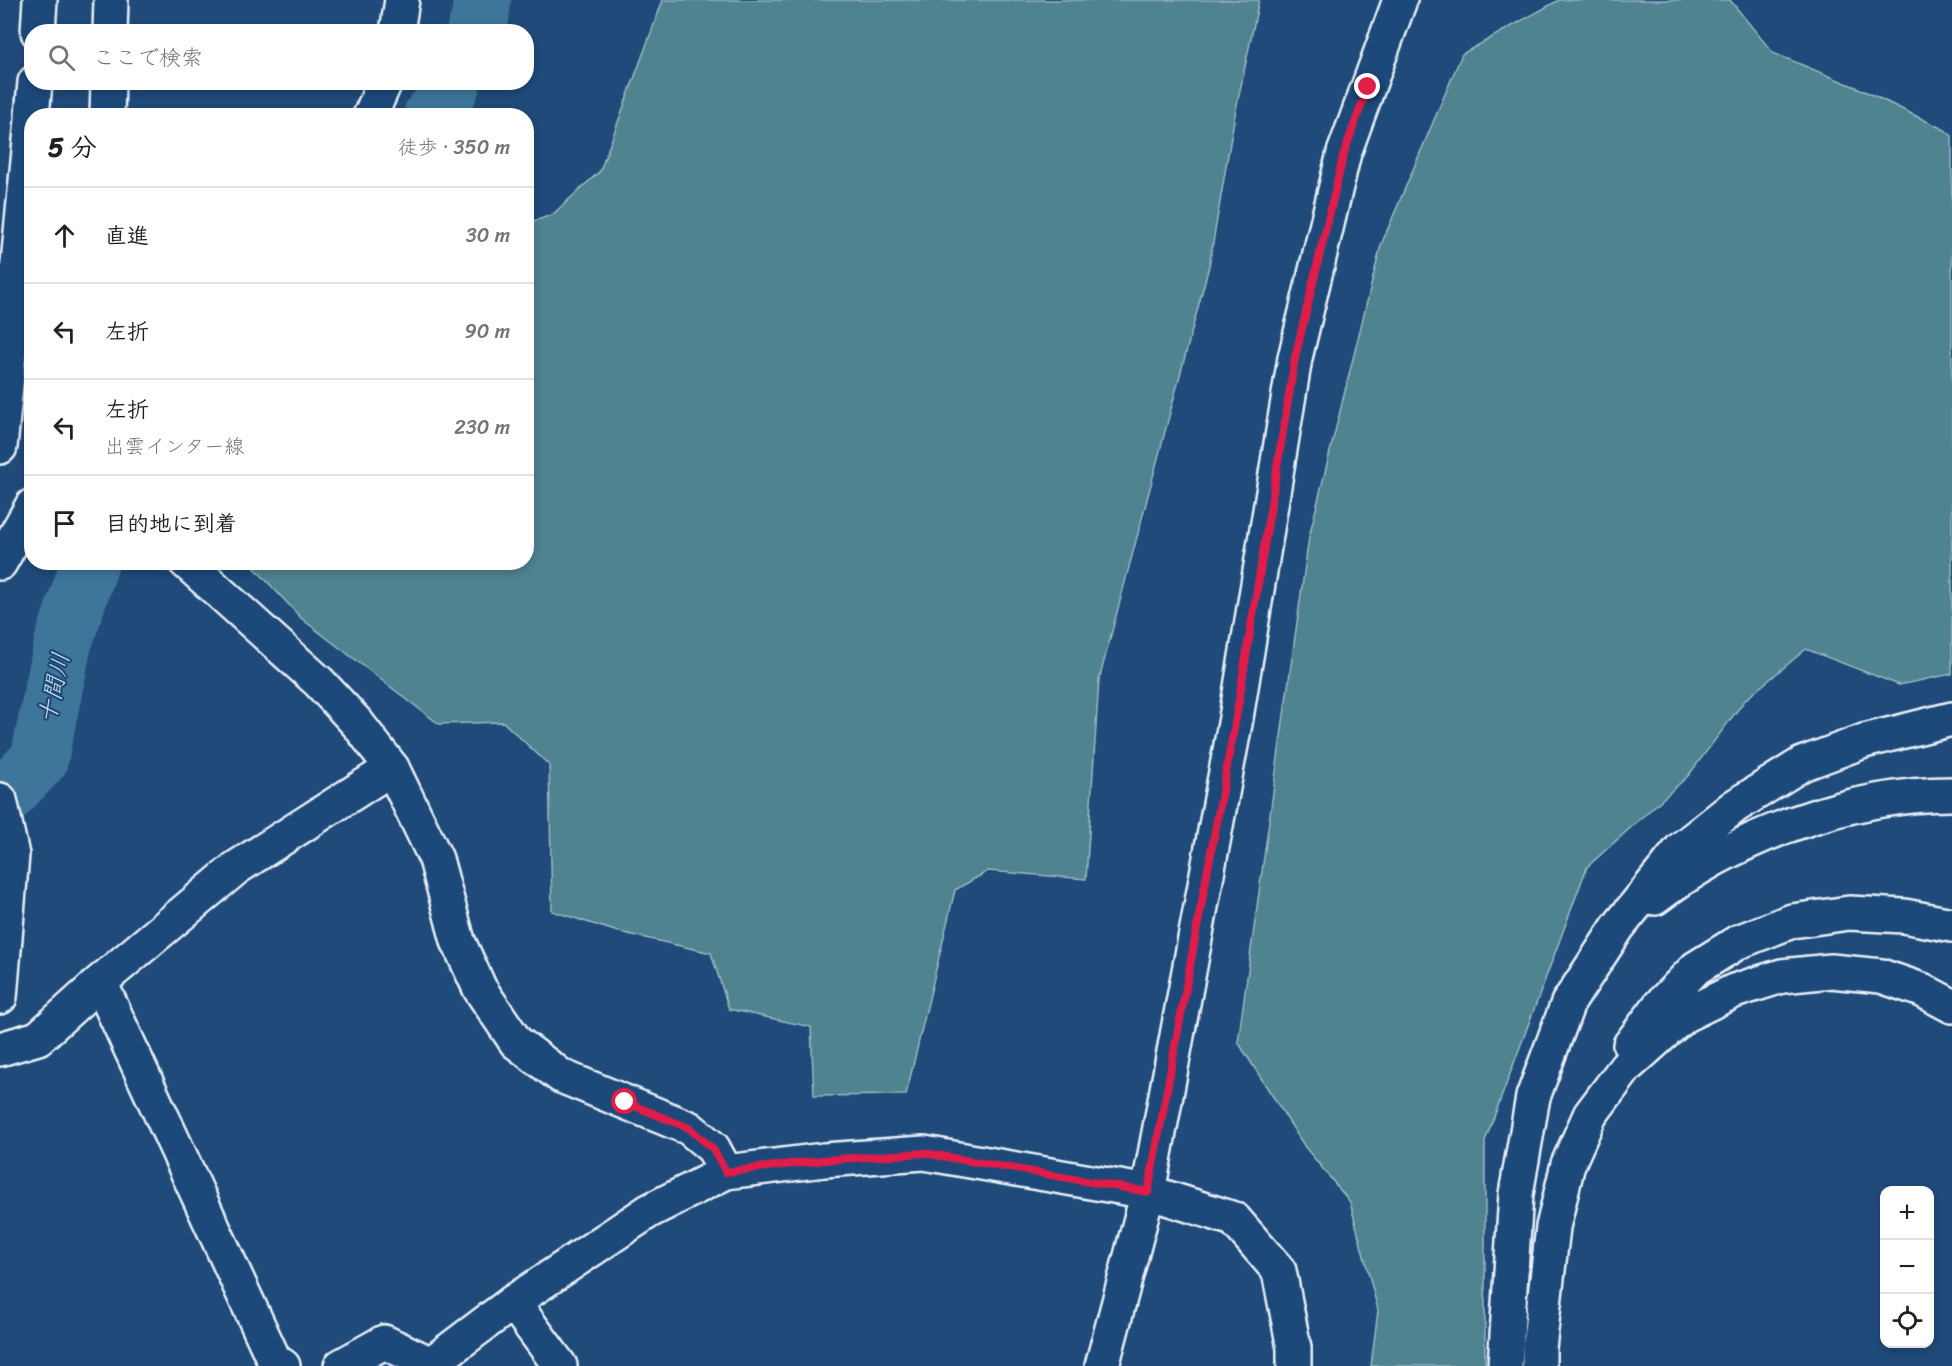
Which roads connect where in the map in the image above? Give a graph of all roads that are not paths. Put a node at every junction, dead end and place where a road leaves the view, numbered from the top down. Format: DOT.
graph roads {
  1 [pos="40,0"];
  2 [pos="111,0"];
  3 [pos="402,0"];
  4 [pos="1400,0"];
  5 [pos="38,24"];
  6 [pos="110,24"];
  7 [pos="398,24"];
  8 [pos="34,90"];
  9 [pos="108,90"];
  10 [pos="381,90"];
  11 [pos="33,108"];
  12 [pos="107,108"];
  13 [pos="374,108"];
  14 [pos="24,200"];
  15 [pos="0,447"];
  16 [pos="24,520"];
  17 [pos="0,563"];
  18 [pos="195,570"];
  19 [pos="1952,719"];
  20 [pos="392,768"];
  21 [pos="1952,794"];
  22 [pos="0,800"];
  23 [pos="1952,925"];
  24 [pos="1618,927"];
  25 [pos="99,982"];
  26 [pos="0,997"];
  27 [pos="1952,1006"];
  28 [pos="0,1049"];
  29 [pos="1590,1115"];
  30 [pos="726,1172"];
  31 [pos="1148,1192"];
  32 [pos="513,1302"];
  33 [pos="430,1365"];
  34 [pos="283,1366"];
  35 [pos="341,1366"];
  36 [pos="560,1366"];
  37 [pos="1102,1366"];
  38 [pos="1294,1366"];
  39 [pos="1505,1366"];
  40 [pos="1539,1366"];
  1 -- 5 [label="main road"];
  2 -- 6 [label="main road"];
  3 -- 7 [label="main road"];
  4 -- 31 [label="main road"];
  8 -- 11 [label="main road"];
  9 -- 12 [label="main road"];
  10 -- 13 [label="main road"];
  14 -- 15 [label="main road"];
  16 -- 17 [label="main road"];
  18 -- 20 [label="main road"];
  19 -- 24 [label="main road"];
  20 -- 25 [label="main road"];
  20 -- 30 [label="main road"];
  21 -- 24 [label="main road"];
  22 -- 26 [label="main road"];
  23 -- 29 [label="main road"];
  24 -- 39 [label="main road"];
  25 -- 28 [label="main road"];
  25 -- 34 [label="main road"];
  27 -- 29 [label="main road"];
  29 -- 40 [label="main road"];
  30 -- 31 [label="main road"];
  30 -- 32 [label="main road"];
  31 -- 37 [label="main road"];
  31 -- 38 [label="main road"];
  32 -- 33 [label="main road"];
  32 -- 36 [label="main road"];
  33 -- 35 [label="main road"];
}
